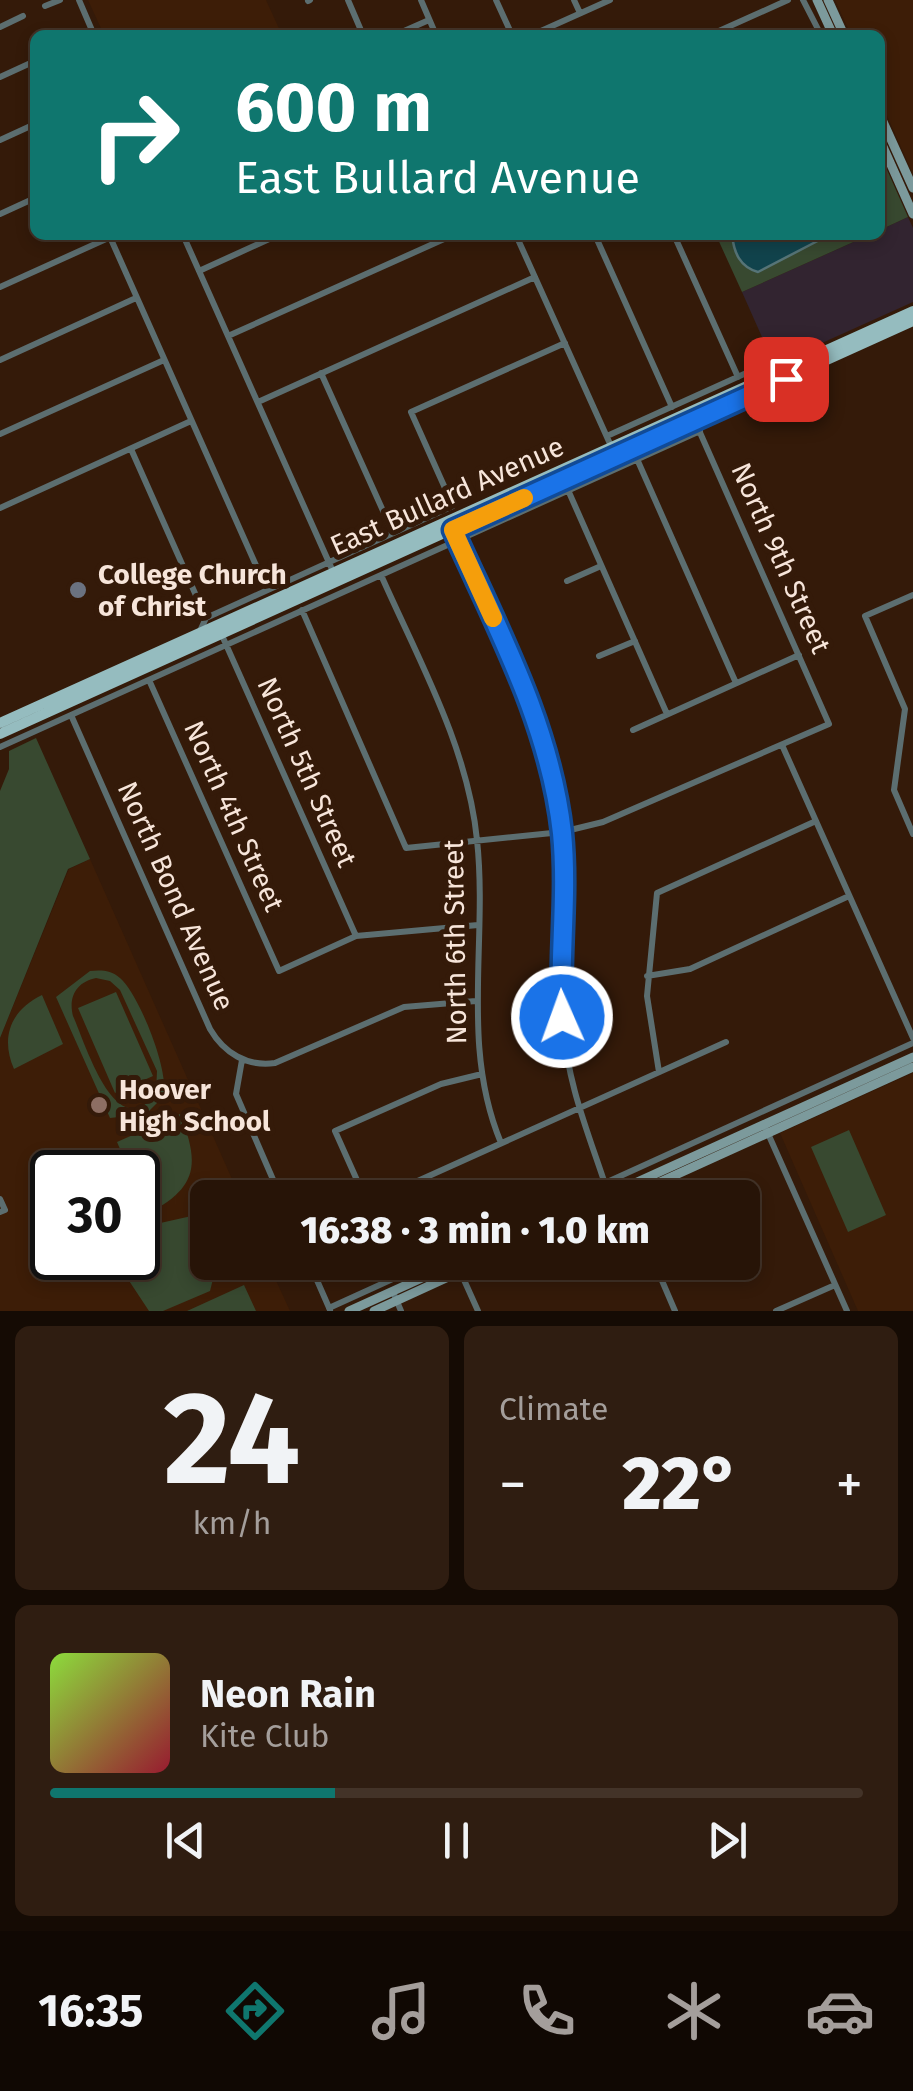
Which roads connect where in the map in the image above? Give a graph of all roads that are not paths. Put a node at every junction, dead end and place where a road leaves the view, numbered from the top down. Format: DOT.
graph roads {
  1 [pos="60,0"];
  2 [pos="79,0"];
  3 [pos="348,0"];
  4 [pos="420,0"];
  5 [pos="496,0"];
  6 [pos="574,0"];
  7 [pos="610,0"];
  8 [pos="788,0"];
  9 [pos="802,0"];
  10 [pos="818,0"];
  11 [pos="828,0"];
  12 [pos="46,6"];
  13 [pos="580,14"];
  14 [pos="24,16"];
  15 [pos="429,20"];
  16 [pos="0,27"];
  17 [pos="92,30"];
  18 [pos="361,30"];
  19 [pos="406,30"];
  20 [pos="434,30"];
  21 [pos="510,30"];
  22 [pos="543,30"];
  23 [pos="721,30"];
  24 [pos="818,30"];
  25 [pos="831,30"];
  26 [pos="842,30"];
  27 [pos="30,63"];
  28 [pos="0,77"];
  29 [pos="30,126"];
  30 [pos="885,126"];
  31 [pos="0,140"];
  32 [pos="885,151"];
  33 [pos="913,188"];
  34 [pos="30,200"];
  35 [pos="0,214"];
  36 [pos="913,214"];
  37 [pos="103,240"];
  38 [pos="114,240"];
  39 [pos="186,240"];
  40 [pos="257,240"];
  41 [pos="442,240"];
  42 [pos="518,240"];
  43 [pos="597,240"];
  44 [pos="676,240"];
  45 [pos="200,270"];
  46 [pos="535,277"];
  47 [pos="0,287"];
  48 [pos="136,298"];
  49 [pos="913,311"];
  50 [pos="913,321"];
  51 [pos="228,336"];
  52 [pos="564,342"];
  53 [pos="0,360"];
  54 [pos="164,360"];
  55 [pos="778,372"];
  56 [pos="321,374"];
  57 [pos="738,377"];
  58 [pos="258,402"];
  59 [pos="672,407"];
  60 [pos="695,421"];
  61 [pos="191,422"];
  62 [pos="0,434"];
  63 [pos="612,446"];
  64 [pos="131,449"];
  65 [pos="638,459"];
  66 [pos="568,490"];
  67 [pos="0,508"];
  68 [pos="453,530"];
  69 [pos="392,533"];
  70 [pos="601,566"];
  71 [pos="334,572"];
  72 [pos="381,575"];
  73 [pos="566,582"];
  74 [pos="267,590"];
  75 [pos="913,595"];
  76 [pos="302,610"];
  77 [pos="206,618"];
  78 [pos="199,633"];
  79 [pos="221,635"];
  80 [pos="635,641"];
  81 [pos="799,655"];
  82 [pos="599,656"];
  83 [pos="94,680"];
  84 [pos="149,680"];
  85 [pos="736,683"];
  86 [pos="45,714"];
  87 [pos="667,714"];
  88 [pos="71,715"];
  89 [pos="0,723"];
  90 [pos="633,730"];
  91 [pos="0,734"];
  92 [pos="782,745"];
  93 [pos="0,747"];
  94 [pos="816,821"];
  95 [pos="562,832"];
  96 [pos="913,834"];
  97 [pos="478,841"];
  98 [pos="850,896"];
  99 [pos="478,924"];
  100 [pos="356,936"];
  101 [pos="647,976"];
  102 [pos="476,1001"];
  103 [pos="913,1041"];
  104 [pos="726,1042"];
  105 [pos="913,1057"];
  106 [pos="242,1060"];
  107 [pos="913,1067"];
  108 [pos="659,1072"];
  109 [pos="482,1074"];
  110 [pos="577,1109"];
  111 [pos="766,1128"];
  112 [pos="501,1143"];
  113 [pos="273,1180"];
  114 [pos="357,1180"];
  115 [pos="420,1180"];
  116 [pos="603,1180"];
  117 [pos="611,1180"];
  118 [pos="644,1180"];
  119 [pos="661,1180"];
  120 [pos="0,1199"];
  121 [pos="0,1212"];
  122 [pos="317,1280"];
  123 [pos="392,1280"];
  124 [pos="436,1280"];
  125 [pos="464,1280"];
  126 [pos="661,1280"];
  127 [pos="835,1284"];
  128 [pos="398,1304"];
  129 [pos="330,1310"];
  130 [pos="350,1311"];
  131 [pos="374,1311"];
  132 [pos="478,1311"];
  133 [pos="674,1311"];
  134 [pos="776,1311"];
  135 [pos="847,1311"];
  1 -- 12 [label="street"];
  2 -- 17 [label="street"];
  3 -- 18 [label="street"];
  4 -- 15 [label="street"];
  5 -- 21 [label="street"];
  6 -- 13 [label="street"];
  7 -- 13 [label="street"];
  8 -- 23 [label="street"];
  9 -- 24 [label="street"];
  10 -- 25 [label="main road"];
  11 -- 26 [label="main road"];
  13 -- 22 [label="street"];
  14 -- 16 [label="street"];
  15 -- 19 [label="street"];
  15 -- 20 [label="street"];
  27 -- 28 [label="street"];
  29 -- 31 [label="street"];
  30 -- 33 [label="main road"];
  32 -- 36 [label="main road"];
  34 -- 35 [label="street"];
  37 -- 47 [label="street"];
  38 -- 48 [label="street"];
  39 -- 45 [label="street"];
  40 -- 45 [label="street"];
  41 -- 51 [label="street"];
  42 -- 46 [label="street"];
  43 -- 59 [label="street"];
  44 -- 57 [label="street"];
  45 -- 51 [label="street"];
  46 -- 52 [label="street"];
  46 -- 56 [label="street"];
  48 -- 53 [label="street"];
  48 -- 54 [label="street"];
  49 -- 55 [label="main road, East Bullard Avenue"];
  50 -- 60 [label="main road, East Bullard Avenue"];
  51 -- 58 [label="street"];
  52 -- 63 [label="street"];
  52 -- 69 [label="street"];
  54 -- 61 [label="street"];
  54 -- 62 [label="street"];
  55 -- 57 [label="street"];
  55 -- 60 [label="main road, East Bullard Avenue"];
  56 -- 58 [label="street"];
  56 -- 69 [label="street"];
  57 -- 59 [label="street"];
  58 -- 71 [label="street"];
  59 -- 63 [label="street"];
  60 -- 63 [label="main road, East Bullard Avenue"];
  60 -- 65 [label="street"];
  60 -- 81 [label="street, North 9th Street"];
  61 -- 64 [label="street"];
  61 -- 74 [label="street"];
  63 -- 68 [label="main road, East Bullard Avenue"];
  64 -- 67 [label="street"];
  64 -- 77 [label="street"];
  65 -- 66 [label="street"];
  65 -- 85 [label="street"];
  66 -- 68 [label="street"];
  66 -- 70 [label="street"];
  68 -- 71 [label="main road, East Bullard Avenue"];
  68 -- 72 [label="street"];
  68 -- 95 [label="street"];
  69 -- 71 [label="street"];
  70 -- 73 [label="street"];
  70 -- 80 [label="street"];
  71 -- 74 [label="street"];
  71 -- 79 [label="main road, East Bullard Avenue"];
  72 -- 76 [label="street"];
  72 -- 97 [label="street, North 6th Street"];
  74 -- 77 [label="street"];
  75 -- 96 [label="street"];
  76 -- 79 [label="street"];
  76 -- 97 [label="street"];
  77 -- 78 [label="street"];
  78 -- 79 [label="main road, East Bullard Avenue"];
  78 -- 83 [label="main road, East Bullard Avenue"];
  79 -- 84 [label="street"];
  79 -- 86 [label="main road, East Bullard Avenue"];
  79 -- 100 [label="street, North 5th Street"];
  80 -- 82 [label="street"];
  80 -- 87 [label="street"];
  81 -- 85 [label="street"];
  81 -- 92 [label="street, North 9th Street"];
  83 -- 86 [label="main road"];
  83 -- 89 [label="main road, East Bullard Avenue"];
  84 -- 88 [label="street"];
  84 -- 100 [label="street, North 4th Street"];
  85 -- 87 [label="street"];
  86 -- 91 [label="main road, East Bullard Avenue"];
  87 -- 90 [label="street"];
  88 -- 93 [label="street"];
  88 -- 106 [label="street, North Bond Avenue"];
  92 -- 94 [label="street"];
  92 -- 95 [label="street"];
  94 -- 98 [label="street"];
  94 -- 101 [label="street"];
  95 -- 97 [label="street"];
  95 -- 110 [label="street"];
  97 -- 99 [label="street, North 6th Street"];
  98 -- 101 [label="street"];
  98 -- 103 [label="street"];
  99 -- 100 [label="street"];
  99 -- 102 [label="street, North 6th Street"];
  101 -- 108 [label="street"];
  102 -- 106 [label="street"];
  102 -- 109 [label="street, North 6th Street"];
  103 -- 117 [label="street"];
  104 -- 108 [label="street"];
  105 -- 111 [label="main road"];
  106 -- 113 [label="street"];
  107 -- 111 [label="main road"];
  108 -- 110 [label="street"];
  109 -- 112 [label="street, North 6th Street"];
  109 -- 114 [label="street"];
  110 -- 112 [label="street"];
  110 -- 116 [label="street"];
  111 -- 118 [label="main road"];
  111 -- 119 [label="main road"];
  111 -- 127 [label="street"];
  112 -- 115 [label="street"];
  120 -- 121 [label="street"];
  122 -- 129 [label="street"];
  123 -- 129 [label="street"];
  124 -- 128 [label="main road"];
  125 -- 132 [label="street"];
  126 -- 133 [label="street"];
  127 -- 134 [label="street"];
  127 -- 135 [label="street"];
  128 -- 130 [label="main road"];
  128 -- 131 [label="main road"];
}
